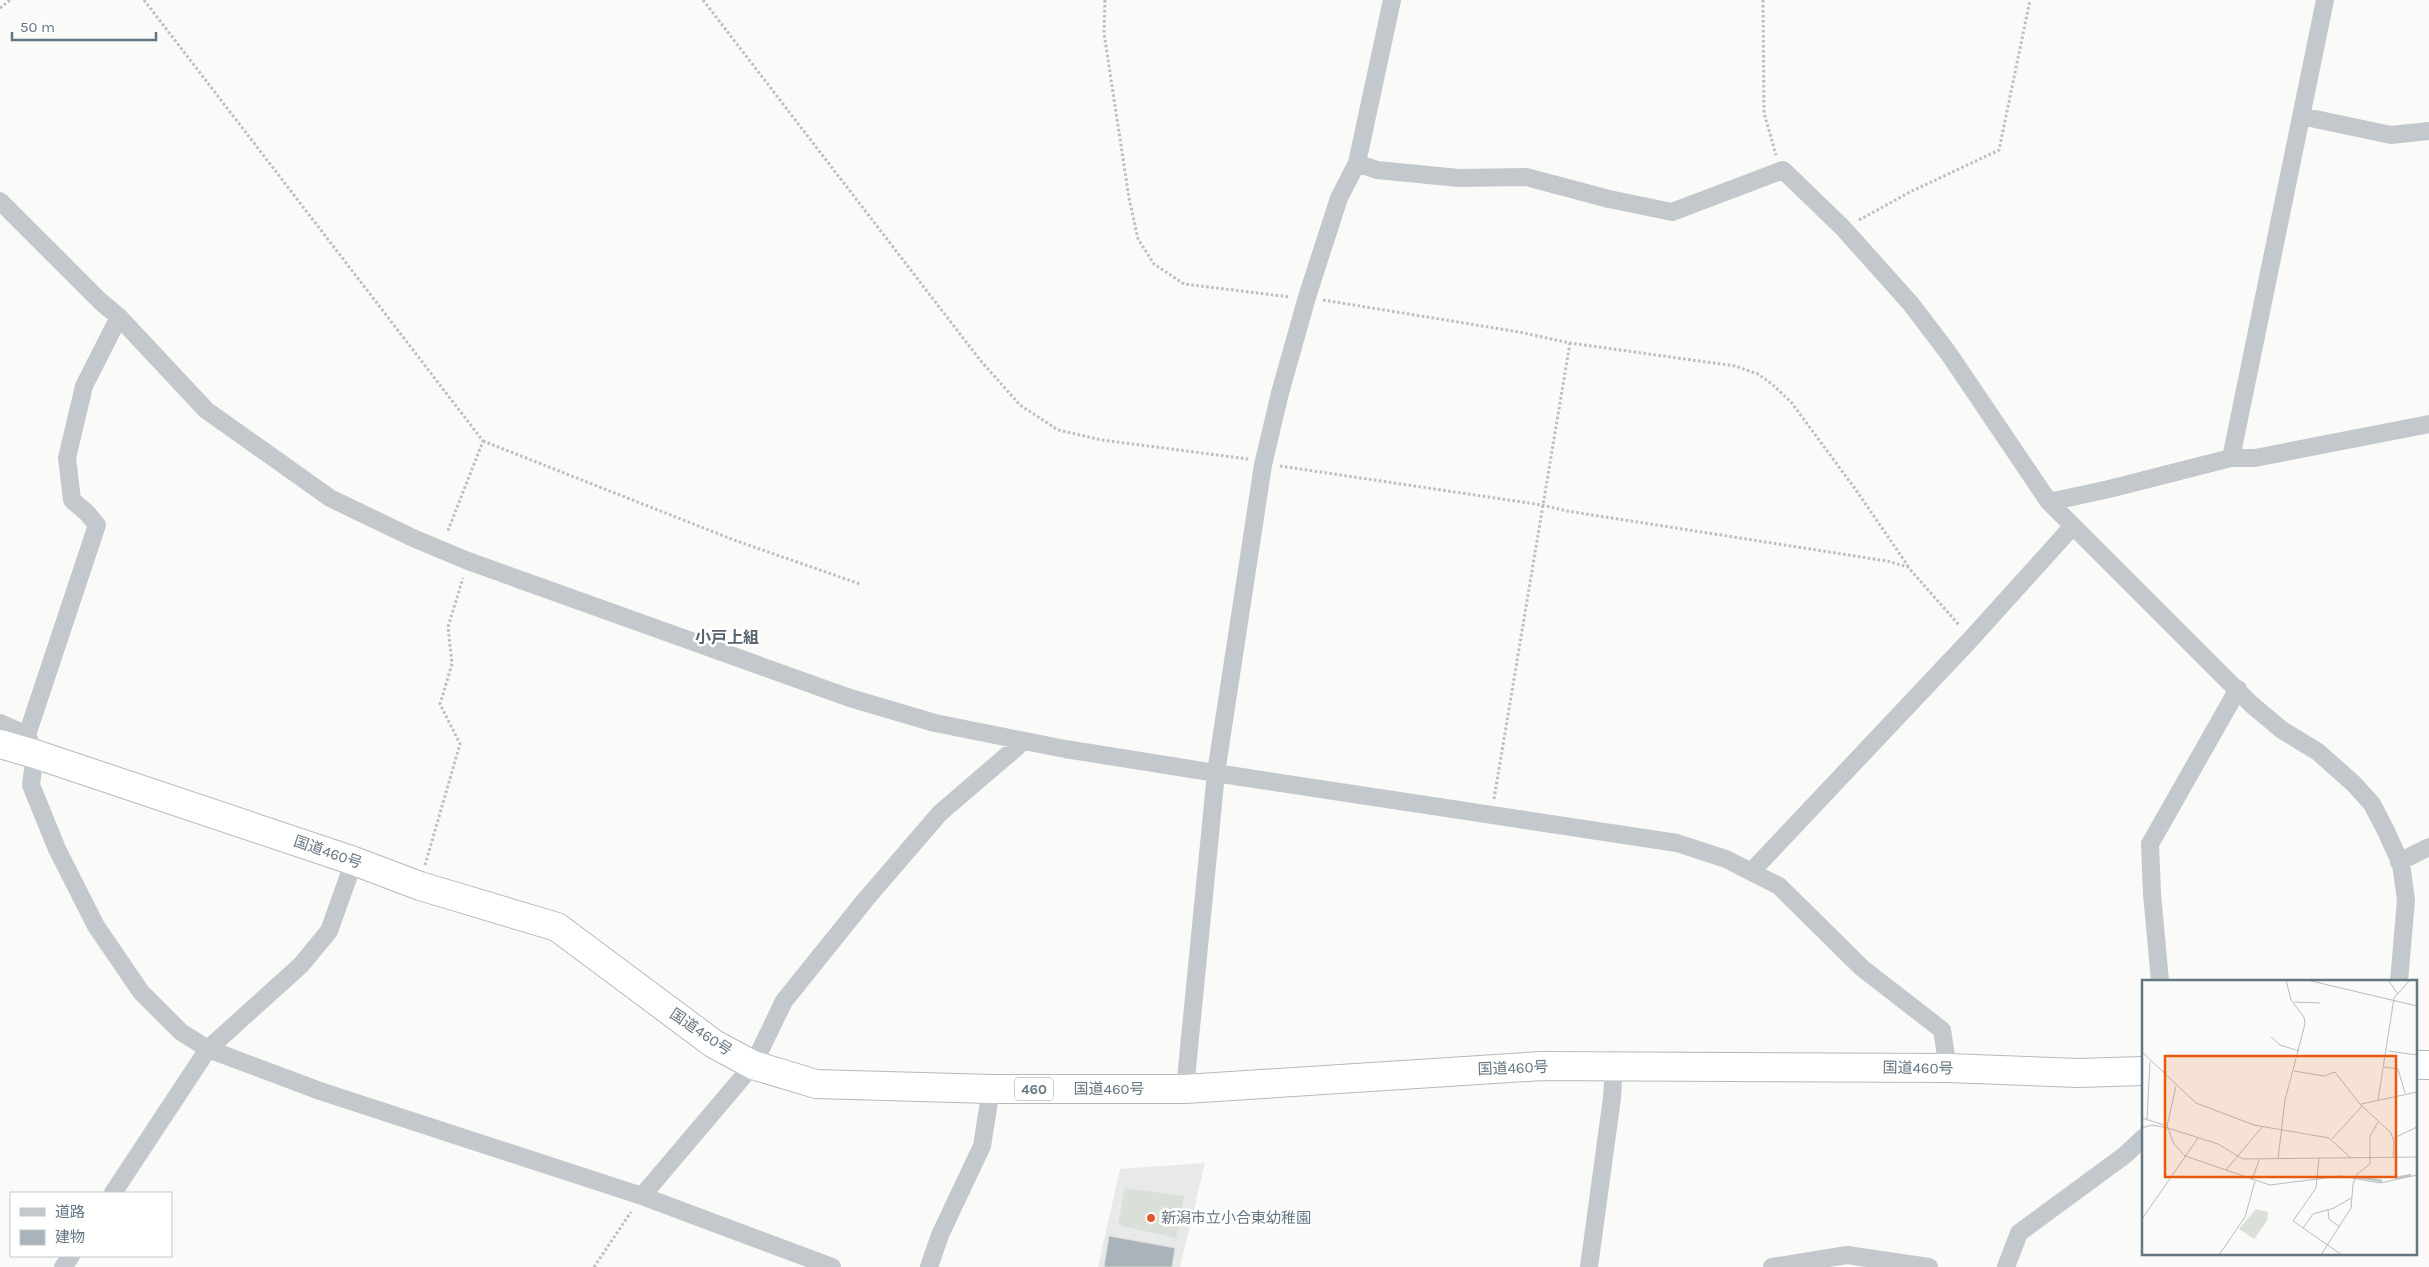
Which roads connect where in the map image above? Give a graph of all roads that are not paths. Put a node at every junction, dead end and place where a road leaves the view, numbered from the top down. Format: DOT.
graph roads {
  1 [pos="1392,0"];
  2 [pos="2326,0"];
  3 [pos="2301,116"];
  4 [pos="2429,131"];
  5 [pos="1356,163"];
  6 [pos="0,201"];
  7 [pos="119,317"];
  8 [pos="2429,424"];
  9 [pos="2231,458"];
  10 [pos="2049,502"];
  11 [pos="2072,527"];
  12 [pos="2238,689"];
  13 [pos="0,722"];
  14 [pos="1024,741"];
  15 [pos="0,744"];
  16 [pos="31,744"];
  17 [pos="1216,773"];
  18 [pos="2429,847"];
  19 [pos="354,861"];
  20 [pos="2399,862"];
  21 [pos="1751,872"];
  22 [pos="2160,980"];
  23 [pos="2399,980"];
  24 [pos="208,1049"];
  25 [pos="753,1065"];
  26 [pos="2416,1065"];
  27 [pos="2429,1065"];
  28 [pos="1614,1067"];
  29 [pos="1948,1068"];
  30 [pos="2142,1071"];
  31 [pos="991,1089"];
  32 [pos="1186,1089"];
  33 [pos="2142,1139"];
  34 [pos="113,1192"];
  35 [pos="642,1196"];
  36 [pos="832,1267"];
  37 [pos="929,1267"];
  38 [pos="1589,1267"];
  39 [pos="1772,1267"];
  40 [pos="1929,1267"];
  41 [pos="2006,1267"];
  1 -- 5 [label="street"];
  2 -- 3 [label="street"];
  3 -- 4 [label="street"];
  3 -- 9 [label="street"];
  5 -- 10 [label="street"];
  5 -- 17 [label="street"];
  6 -- 7 [label="street"];
  7 -- 14 [label="street"];
  7 -- 16 [label="street"];
  8 -- 9 [label="street"];
  9 -- 10 [label="street"];
  10 -- 11 [label="street"];
  11 -- 12 [label="street"];
  11 -- 21 [label="street"];
  12 -- 20 [label="street"];
  12 -- 22 [label="street"];
  13 -- 16 [label="street"];
  14 -- 17 [label="street"];
  14 -- 25 [label="street"];
  15 -- 16 [label="highway, 国道460号 / 460"];
  16 -- 19 [label="highway, 国道460号 / 460"];
  16 -- 24 [label="street"];
  17 -- 21 [label="street"];
  17 -- 32 [label="street"];
  18 -- 20 [label="street"];
  19 -- 24 [label="street"];
  19 -- 25 [label="highway, 国道460号 / 460"];
  20 -- 23 [label="street"];
  21 -- 29 [label="street"];
  24 -- 34 [label="street"];
  24 -- 35 [label="street"];
  25 -- 31 [label="highway, 国道460号 / 460"];
  25 -- 35 [label="street"];
  26 -- 27 [label="highway"];
  28 -- 29 [label="highway, 国道460号 / 460"];
  28 -- 32 [label="highway, 国道460号 / 460"];
  28 -- 38 [label="street"];
  29 -- 30 [label="highway, 国道460号 / 460"];
  31 -- 32 [label="highway, 国道460号 / 460"];
  31 -- 37 [label="street"];
  33 -- 41 [label="street"];
  35 -- 36 [label="street"];
  39 -- 40 [label="street"];
}
